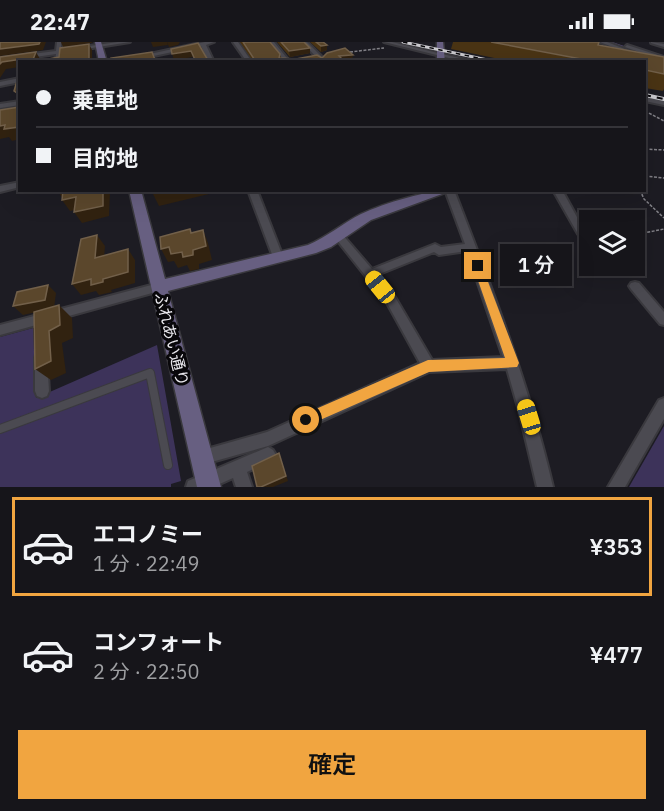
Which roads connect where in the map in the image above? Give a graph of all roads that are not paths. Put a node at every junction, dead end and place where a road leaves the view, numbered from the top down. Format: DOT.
graph roads {
  1 [pos="59,42"];
  2 [pos="128,42"];
  3 [pos="181,42"];
  4 [pos="212,42"];
  5 [pos="235,42"];
  6 [pos="271,42"];
  7 [pos="304,42"];
  8 [pos="386,42"];
  9 [pos="440,42"];
  10 [pos="602,42"];
  11 [pos="616,42"];
  12 [pos="653,42"];
  13 [pos="99,44"];
  14 [pos="203,44"];
  15 [pos="664,46"];
  16 [pos="184,48"];
  17 [pos="59,52"];
  18 [pos="331,54"];
  19 [pos="319,56"];
  20 [pos="309,57"];
  21 [pos="441,58"];
  22 [pos="298,59"];
  23 [pos="664,59"];
  24 [pos="0,60"];
  25 [pos="58,60"];
  26 [pos="103,60"];
  27 [pos="125,60"];
  28 [pos="211,60"];
  29 [pos="248,60"];
  30 [pos="285,60"];
  31 [pos="292,60"];
  32 [pos="323,60"];
  33 [pos="458,60"];
  34 [pos="664,65"];
  35 [pos="18,80"];
  36 [pos="0,84"];
  37 [pos="646,99"];
  38 [pos="18,103"];
  39 [pos="664,103"];
  40 [pos="0,106"];
  41 [pos="18,184"];
  42 [pos="0,189"];
  43 [pos="135,192"];
  44 [pos="253,192"];
  45 [pos="437,192"];
  46 [pos="449,192"];
  47 [pos="558,192"];
  48 [pos="420,195"];
  49 [pos="579,228"];
  50 [pos="338,235"];
  51 [pos="471,247"];
  52 [pos="278,257"];
  53 [pos="369,274"];
  54 [pos="635,286"];
  55 [pos="159,287"];
  56 [pos="664,320"];
  57 [pos="40,329"];
  58 [pos="0,330"];
  59 [pos="513,363"];
  60 [pos="428,366"];
  61 [pos="42,391"];
  62 [pos="664,405"];
  63 [pos="0,429"];
  64 [pos="268,455"];
  65 [pos="201,456"];
  66 [pos="168,465"];
  67 [pos="237,467"];
  68 [pos="203,485"];
  69 [pos="244,487"];
  70 [pos="545,487"];
  71 [pos="616,487"];
  1 -- 17 [label="street"];
  2 -- 13 [label="street"];
  3 -- 16 [label="street"];
  4 -- 14 [label="street"];
  5 -- 29 [label="street"];
  6 -- 30 [label="street"];
  7 -- 19 [label="street"];
  8 -- 21 [label="street"];
  9 -- 21 [label="street"];
  10 -- 34 [label="street"];
  11 -- 23 [label="street"];
  12 -- 15 [label="street"];
  13 -- 17 [label="street"];
  13 -- 26 [label="street"];
  14 -- 16 [label="street"];
  14 -- 28 [label="street"];
  16 -- 27 [label="street"];
  17 -- 24 [label="street"];
  17 -- 25 [label="street"];
  18 -- 19 [label="street"];
  19 -- 20 [label="street"];
  19 -- 32 [label="street"];
  21 -- 33 [label="street"];
  22 -- 31 [label="street"];
  35 -- 36 [label="street"];
  37 -- 39 [label="street"];
  38 -- 40 [label="street"];
  41 -- 42 [label="street"];
  43 -- 55 [label="street, ふれあい通り"];
  44 -- 52 [label="street"];
  45 -- 48 [label="street"];
  46 -- 51 [label="street"];
  47 -- 49 [label="street"];
  48 -- 50 [label="street"];
  50 -- 52 [label="street"];
  50 -- 53 [label="street"];
  51 -- 53 [label="street"];
  51 -- 59 [label="street"];
  52 -- 55 [label="street"];
  53 -- 60 [label="street"];
  54 -- 56 [label="street"];
  55 -- 57 [label="street"];
  55 -- 65 [label="street, ふれあい通り"];
  57 -- 58 [label="street"];
  57 -- 61 [label="street"];
  59 -- 60 [label="street"];
  59 -- 70 [label="street"];
  60 -- 65 [label="street"];
  62 -- 71 [label="street"];
  63 -- 66 [label="lane"];
  64 -- 67 [label="street"];
  65 -- 68 [label="street, ふれあい通り"];
  67 -- 68 [label="street"];
  67 -- 69 [label="street"];
}
